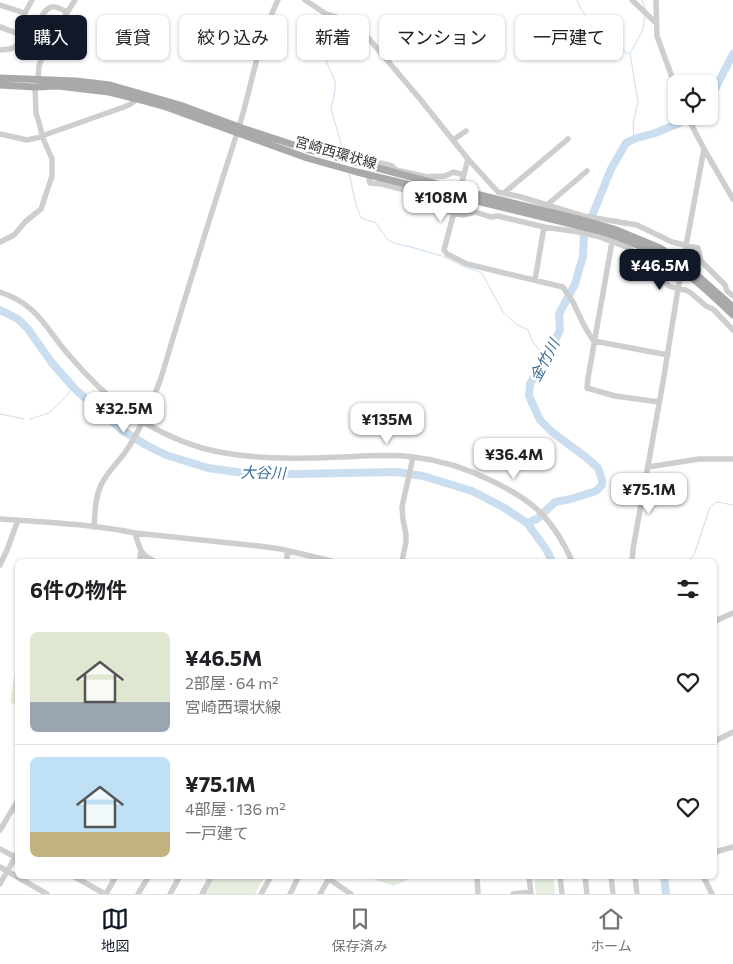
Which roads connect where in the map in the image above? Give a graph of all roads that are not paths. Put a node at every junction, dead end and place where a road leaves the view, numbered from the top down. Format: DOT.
graph roads {
  1 [pos="32,0"];
  2 [pos="75,0"];
  3 [pos="278,0"];
  4 [pos="305,0"];
  5 [pos="632,0"];
  6 [pos="656,0"];
  7 [pos="0,5"];
  8 [pos="67,12"];
  9 [pos="43,15"];
  10 [pos="656,23"];
  11 [pos="0,27"];
  12 [pos="15,32"];
  13 [pos="15,47"];
  14 [pos="0,50"];
  15 [pos="671,75"];
  16 [pos="0,78"];
  17 [pos="36,83"];
  18 [pos="0,85"];
  19 [pos="136,99"];
  20 [pos="692,125"];
  21 [pos="238,130"];
  22 [pos="466,131"];
  23 [pos="0,134"];
  24 [pos="42,136"];
  25 [pos="568,139"];
  26 [pos="454,140"];
  27 [pos="704,149"];
  28 [pos="468,159"];
  29 [pos="376,168"];
  30 [pos="587,171"];
  31 [pos="464,175"];
  32 [pos="370,176"];
  33 [pos="504,193"];
  34 [pos="458,196"];
  35 [pos="733,199"];
  36 [pos="547,205"];
  37 [pos="454,212"];
  38 [pos="581,223"];
  39 [pos="544,227"];
  40 [pos="600,228"];
  41 [pos="0,242"];
  42 [pos="612,242"];
  43 [pos="686,246"];
  44 [pos="682,266"];
  45 [pos="535,280"];
  46 [pos="678,289"];
  47 [pos="0,292"];
  48 [pos="733,296"];
  49 [pos="733,307"];
  50 [pos="733,315"];
  51 [pos="733,330"];
  52 [pos="594,341"];
  53 [pos="668,355"];
  54 [pos="659,402"];
  55 [pos="142,424"];
  56 [pos="412,458"];
  57 [pos="733,459"];
  58 [pos="648,467"];
  59 [pos="0,519"];
  60 [pos="18,520"];
  61 [pos="94,527"];
  62 [pos="135,534"];
  63 [pos="141,550"];
  64 [pos="286,551"];
  65 [pos="140,559"];
  66 [pos="150,559"];
  67 [pos="287,559"];
  68 [pos="323,559"];
  69 [pos="402,559"];
  70 [pos="571,559"];
  71 [pos="632,559"];
  72 [pos="0,565"];
  73 [pos="733,613"];
  74 [pos="717,620"];
  75 [pos="733,732"];
  76 [pos="717,741"];
  77 [pos="15,805"];
  78 [pos="0,830"];
  79 [pos="733,847"];
  80 [pos="0,849"];
  81 [pos="717,851"];
  82 [pos="15,855"];
  83 [pos="15,857"];
  84 [pos="0,867"];
  85 [pos="7,871"];
  86 [pos="15,876"];
  87 [pos="21,879"];
  88 [pos="78,879"];
  89 [pos="86,879"];
  90 [pos="114,879"];
  91 [pos="147,879"];
  92 [pos="178,879"];
  93 [pos="210,879"];
  94 [pos="269,879"];
  95 [pos="298,879"];
  96 [pos="327,879"];
  97 [pos="331,879"];
  98 [pos="477,879"];
  99 [pos="529,879"];
  100 [pos="560,879"];
  101 [pos="585,879"];
  102 [pos="611,879"];
  103 [pos="635,879"];
  104 [pos="704,879"];
  105 [pos="84,883"];
  106 [pos="0,884"];
  107 [pos="531,893"];
  108 [pos="47,894"];
  109 [pos="105,894"];
  110 [pos="138,894"];
  111 [pos="170,894"];
  112 [pos="202,894"];
  113 [pos="261,894"];
  114 [pos="290,894"];
  115 [pos="320,894"];
  116 [pos="351,894"];
  117 [pos="478,894"];
  118 [pos="513,894"];
  119 [pos="562,894"];
  120 [pos="587,894"];
  121 [pos="613,894"];
  122 [pos="637,894"];
  123 [pos="712,894"];
  1 -- 7 [label="street"];
  2 -- 8 [label="street"];
  3 -- 21 [label="street"];
  4 -- 26 [label="street"];
  5 -- 10 [label="street"];
  6 -- 10 [label="street"];
  8 -- 9 [label="street"];
  8 -- 17 [label="street"];
  10 -- 15 [label="street"];
  11 -- 12 [label="street"];
  13 -- 14 [label="street"];
  16 -- 17 [label="main road, 宮崎西環状線"];
  17 -- 18 [label="main road, 宮崎西環状線"];
  17 -- 19 [label="main road, 宮崎西環状線"];
  17 -- 21 [label="main road, 宮崎西環状線"];
  17 -- 24 [label="street"];
  19 -- 21 [label="main road, 宮崎西環状線"];
  19 -- 24 [label="street"];
  20 -- 27 [label="street"];
  21 -- 29 [label="main road, 宮崎西環状線"];
  21 -- 32 [label="main road, 宮崎西環状線"];
  21 -- 55 [label="street"];
  22 -- 26 [label="street"];
  23 -- 24 [label="street"];
  24 -- 41 [label="street"];
  25 -- 33 [label="street"];
  26 -- 28 [label="street"];
  27 -- 35 [label="street"];
  27 -- 43 [label="street"];
  28 -- 31 [label="street"];
  28 -- 33 [label="street"];
  29 -- 31 [label="street"];
  29 -- 34 [label="main road, 宮崎西環状線"];
  30 -- 36 [label="street"];
  31 -- 34 [label="street"];
  32 -- 34 [label="main road, 宮崎西環状線"];
  32 -- 37 [label="street"];
  33 -- 36 [label="street"];
  34 -- 37 [label="street"];
  34 -- 38 [label="main road, 宮崎西環状線"];
  36 -- 38 [label="street"];
  37 -- 39 [label="street"];
  37 -- 45 [label="street"];
  38 -- 39 [label="street"];
  38 -- 40 [label="main road, 宮崎西環状線"];
  38 -- 40 [label="street"];
  39 -- 45 [label="street"];
  40 -- 42 [label="street"];
  40 -- 43 [label="street"];
  40 -- 44 [label="main road, 宮崎西環状線"];
  42 -- 46 [label="street"];
  42 -- 52 [label="street"];
  43 -- 44 [label="street"];
  43 -- 48 [label="street"];
  44 -- 46 [label="street"];
  44 -- 49 [label="main road, 宮崎西環状線"];
  44 -- 50 [label="main road, 宮崎西環状線"];
  45 -- 52 [label="street"];
  46 -- 51 [label="street"];
  46 -- 53 [label="street"];
  47 -- 55 [label="street"];
  52 -- 53 [label="street"];
  52 -- 54 [label="street"];
  53 -- 54 [label="street"];
  54 -- 58 [label="street"];
  55 -- 56 [label="street"];
  55 -- 61 [label="street"];
  56 -- 69 [label="street"];
  56 -- 70 [label="street"];
  57 -- 58 [label="street"];
  58 -- 71 [label="street"];
  59 -- 60 [label="street"];
  60 -- 61 [label="street"];
  60 -- 72 [label="street"];
  61 -- 62 [label="street"];
  62 -- 63 [label="street"];
  62 -- 64 [label="street"];
  63 -- 65 [label="street"];
  63 -- 66 [label="street"];
  64 -- 67 [label="street"];
  64 -- 68 [label="street"];
  73 -- 74 [label="street"];
  75 -- 76 [label="street"];
  77 -- 78 [label="street"];
  79 -- 81 [label="street"];
  80 -- 82 [label="street"];
  83 -- 85 [label="street"];
  84 -- 85 [label="street"];
  85 -- 86 [label="street"];
  85 -- 106 [label="street"];
  87 -- 108 [label="street"];
  88 -- 105 [label="street"];
  89 -- 105 [label="street"];
  90 -- 109 [label="street"];
  91 -- 110 [label="street"];
  92 -- 111 [label="street"];
  93 -- 112 [label="street"];
  94 -- 113 [label="street"];
  95 -- 114 [label="street"];
  96 -- 115 [label="street"];
  97 -- 116 [label="street"];
  98 -- 117 [label="street"];
  99 -- 107 [label="street"];
  100 -- 119 [label="street"];
  101 -- 120 [label="street"];
  102 -- 121 [label="street"];
  103 -- 122 [label="street"];
  104 -- 123 [label="street"];
  105 -- 109 [label="street"];
  107 -- 118 [label="street"];
}
